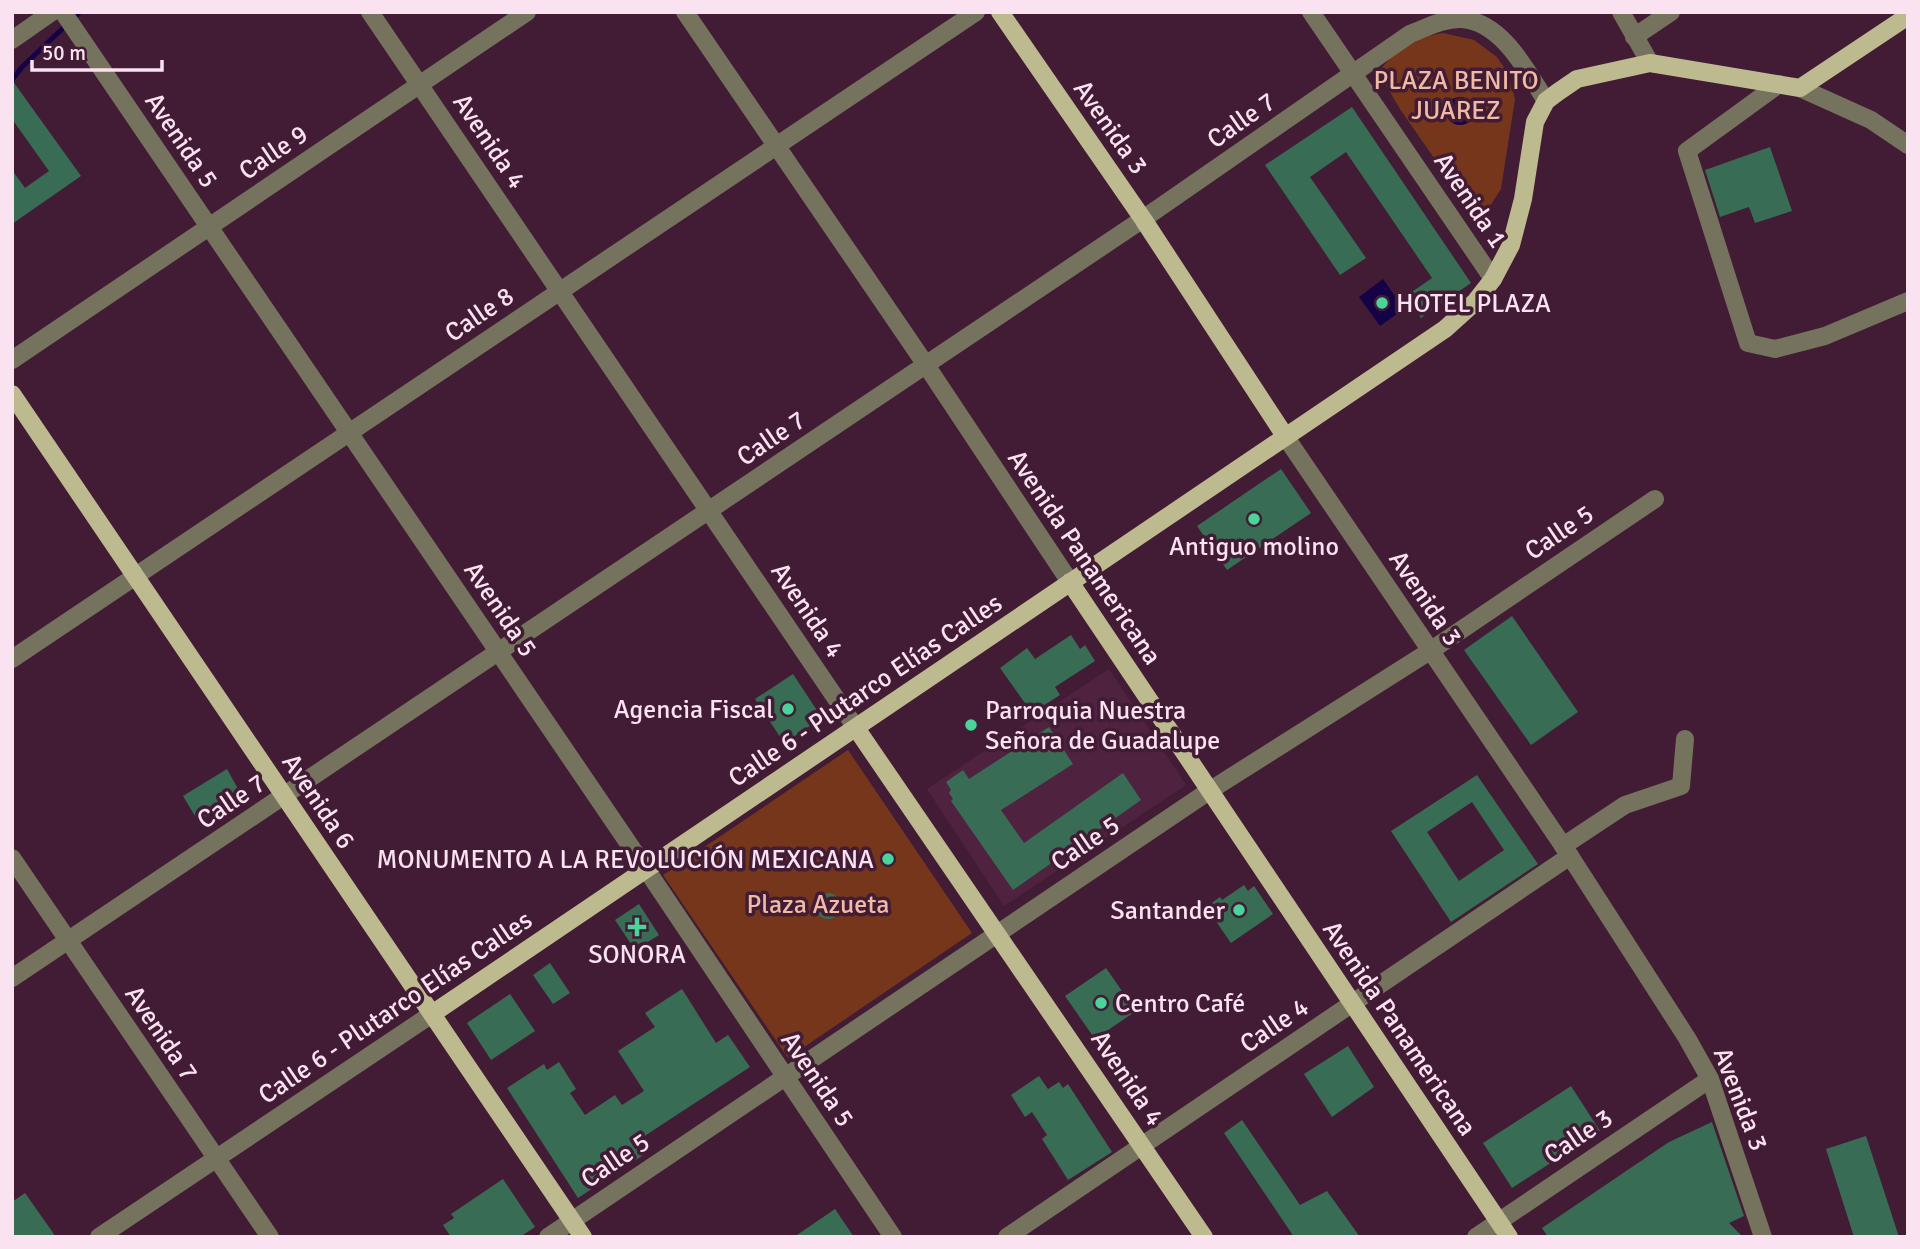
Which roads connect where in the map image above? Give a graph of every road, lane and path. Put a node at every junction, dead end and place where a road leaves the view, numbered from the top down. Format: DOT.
graph roads {
  1 [pos="52,12"];
  2 [pos="63,12"];
  3 [pos="370,12"];
  4 [pos="527,12"];
  5 [pos="685,12"];
  6 [pos="976,12"];
  7 [pos="1000,12"];
  8 [pos="1311,12"];
  9 [pos="1621,12"];
  10 [pos="1671,12"];
  11 [pos="1908,16"];
  12 [pos="1634,37"];
  13 [pos="12,40"];
  14 [pos="1650,63"];
  15 [pos="1354,74"];
  16 [pos="1779,84"];
  17 [pos="420,85"];
  18 [pos="1800,88"];
  19 [pos="1546,101"];
  20 [pos="1908,145"];
  21 [pos="775,146"];
  22 [pos="1143,219"];
  23 [pos="209,227"];
  24 [pos="1493,279"];
  25 [pos="560,291"];
  26 [pos="1908,301"];
  27 [pos="12,360"];
  28 [pos="926,365"];
  29 [pos="12,394"];
  30 [pos="348,433"];
  31 [pos="1285,436"];
  32 [pos="1655,499"];
  33 [pos="708,512"];
  34 [pos="136,576"];
  35 [pos="1070,582"];
  36 [pos="1430,650"];
  37 [pos="499,653"];
  38 [pos="12,659"];
  39 [pos="856,728"];
  40 [pos="1685,739"];
  41 [pos="1209,791"];
  42 [pos="285,797"];
  43 [pos="1567,851"];
  44 [pos="12,858"];
  45 [pos="646,869"];
  46 [pos="998,933"];
  47 [pos="68,942"];
  48 [pos="12,978"];
  49 [pos="1352,1004"];
  50 [pos="432,1014"];
  51 [pos="785,1077"];
  52 [pos="1710,1079"];
  53 [pos="1142,1146"];
  54 [pos="216,1158"];
  55 [pos="572,1221"];
  56 [pos="1498,1222"];
  57 [pos="99,1237"];
  58 [pos="270,1237"];
  59 [pos="548,1237"];
  60 [pos="583,1237"];
  61 [pos="893,1237"];
  62 [pos="1007,1237"];
  63 [pos="1204,1237"];
  64 [pos="1476,1237"];
  65 [pos="1508,1237"];
  66 [pos="1763,1237"];
  1 -- 13 [label="street"];
  2 -- 23 [label="street, Avenida 5"];
  3 -- 17 [label="street, Avenida 4"];
  4 -- 17 [label="street, Calle 9"];
  5 -- 21 [label="street, Avenida Panamericana"];
  6 -- 21 [label="street, Calle 8"];
  7 -- 22 [label="main road, Avenida 3"];
  8 -- 15 [label="street, Avenida 1"];
  9 -- 12 [label="street"];
  10 -- 12 [label="street"];
  11 -- 18 [label="main road"];
  12 -- 14 [label="street"];
  14 -- 16 [label="main road"];
  14 -- 19 [label="main road"];
  15 -- 19 [label="street, Calle 7"];
  15 -- 22 [label="street, Calle 7"];
  15 -- 24 [label="street, Avenida 1"];
  16 -- 18 [label="main road"];
  16 -- 26 [label="street"];
  17 -- 23 [label="street, Calle 9"];
  17 -- 25 [label="street, Avenida 4"];
  18 -- 20 [label="street"];
  19 -- 24 [label="main road, Calle 6 - Plutarco Elías Calles"];
  21 -- 25 [label="street, Calle 8"];
  21 -- 28 [label="street, Avenida Panamericana"];
  22 -- 28 [label="street, Calle 7"];
  22 -- 31 [label="main road, Avenida 3"];
  23 -- 27 [label="street, Calle 9"];
  23 -- 30 [label="street, Avenida 5"];
  24 -- 31 [label="main road, Calle 6 - Plutarco Elías Calles"];
  25 -- 30 [label="street, Calle 8"];
  25 -- 33 [label="street, Avenida 4"];
  28 -- 33 [label="street, Calle 7"];
  28 -- 35 [label="street, Avenida Panamericana"];
  29 -- 34 [label="main road, Avenida 6"];
  30 -- 34 [label="street, Calle 8"];
  30 -- 37 [label="street, Avenida 5"];
  31 -- 35 [label="main road, Calle 6 - Plutarco Elías Calles"];
  31 -- 36 [label="street, Avenida 3"];
  32 -- 36 [label="street, Calle 5"];
  33 -- 37 [label="street, Calle 7"];
  33 -- 39 [label="street, Avenida 4"];
  34 -- 38 [label="street, Calle 8"];
  34 -- 42 [label="main road, Avenida 6"];
  35 -- 39 [label="main road, Calle 6 - Plutarco Elías Calles"];
  35 -- 41 [label="main road, Avenida Panamericana"];
  36 -- 41 [label="street, Calle 5"];
  36 -- 43 [label="street, Avenida 3"];
  37 -- 42 [label="street, Calle 7"];
  37 -- 45 [label="street, Avenida 5"];
  39 -- 45 [label="main road, Calle 6 - Plutarco Elías Calles"];
  39 -- 46 [label="main road, Avenida 4"];
  40 -- 43 [label="street, Calle 4"];
  41 -- 46 [label="street, Calle 5"];
  41 -- 49 [label="main road, Avenida Panamericana"];
  42 -- 47 [label="street, Calle 7"];
  42 -- 50 [label="main road, Avenida 6"];
  43 -- 49 [label="street, Calle 4"];
  43 -- 52 [label="street, Avenida 3"];
  44 -- 47 [label="street, Avenida 7"];
  45 -- 50 [label="main road, Calle 6 - Plutarco Elías Calles"];
  45 -- 51 [label="street, Avenida 5"];
  46 -- 51 [label="street, Calle 5"];
  46 -- 53 [label="main road, Avenida 4"];
  47 -- 48 [label="street, Calle 7"];
  47 -- 54 [label="street, Avenida 7"];
  49 -- 53 [label="street, Calle 4"];
  49 -- 56 [label="main road, Avenida Panamericana"];
  50 -- 54 [label="street, Calle 6 - Plutarco Elías Calles"];
  50 -- 55 [label="main road, Avenida 6"];
  51 -- 55 [label="street, Calle 5"];
  51 -- 61 [label="street, Avenida 5"];
  52 -- 56 [label="street, Calle 3"];
  52 -- 66 [label="street, Avenida 3"];
  53 -- 62 [label="street, Calle 4"];
  53 -- 63 [label="main road, Avenida 4"];
  54 -- 57 [label="street, Calle 6 - Plutarco Elías Calles"];
  54 -- 58 [label="street, Avenida 7"];
  55 -- 59 [label="street, Calle 5"];
  55 -- 60 [label="main road, Avenida 6"];
  56 -- 64 [label="street, Calle 3"];
  56 -- 65 [label="main road, Avenida Panamericana"];
}
